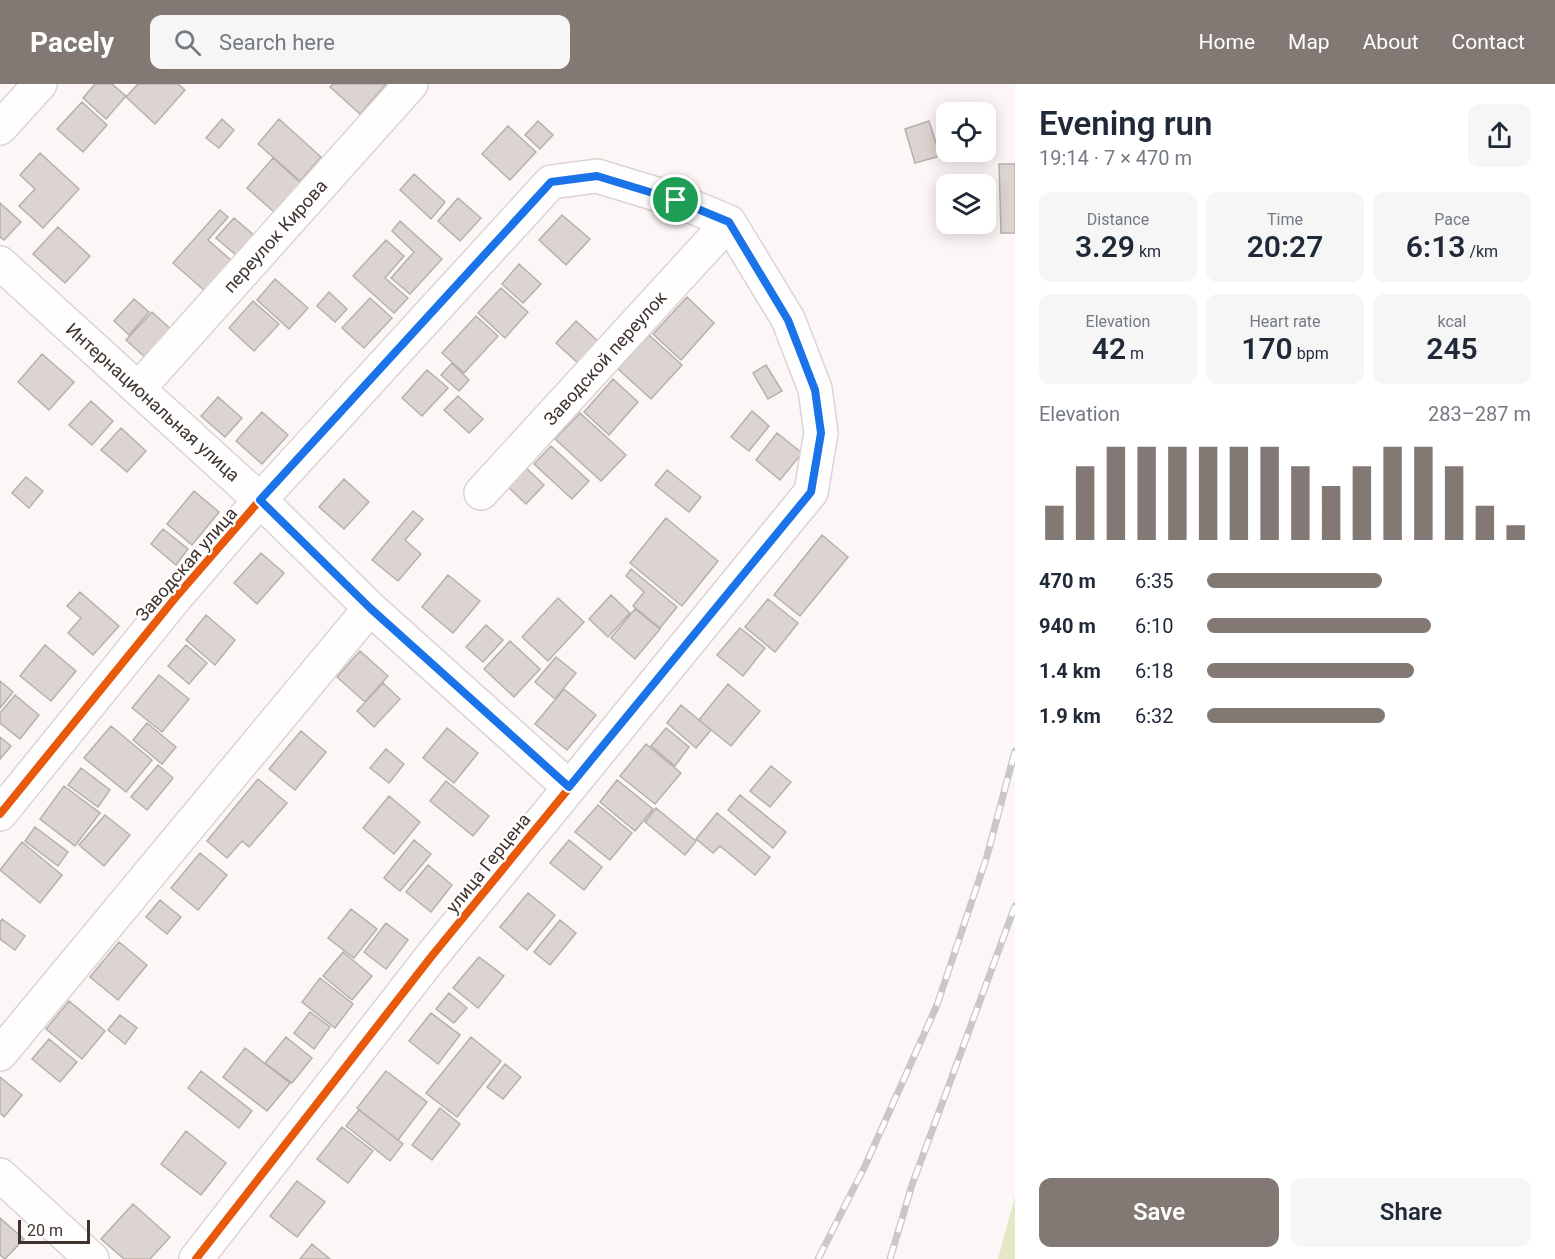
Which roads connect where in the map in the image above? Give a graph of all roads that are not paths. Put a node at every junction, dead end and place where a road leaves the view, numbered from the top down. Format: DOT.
graph roads {
  1 [pos="40,84"];
  2 [pos="411,84"];
  3 [pos="0,128"];
  4 [pos="729,222"];
  5 [pos="0,263"];
  6 [pos="139,388"];
  7 [pos="481,494"];
  8 [pos="260,500"];
  9 [pos="370,608"];
  10 [pos="569,787"];
  11 [pos="0,814"];
  12 [pos="0,1054"];
  13 [pos="0,1175"];
  14 [pos="92,1259"];
  15 [pos="196,1259"];
  1 -- 3 [label="street"];
  2 -- 6 [label="street, переулок Кирова"];
  4 -- 7 [label="street, Заводской переулок"];
  4 -- 8 [label="street, Заводская улица"];
  4 -- 10 [label="street, улица Герцена"];
  5 -- 6 [label="street, Интернациональная улица"];
  6 -- 8 [label="street, Интернациональная улица"];
  8 -- 9 [label="street, Интернациональная улица"];
  8 -- 11 [label="street, Заводская улица"];
  9 -- 10 [label="street, Интернациональная улица"];
  9 -- 12 [label="street"];
  10 -- 15 [label="street, улица Герцена"];
  13 -- 14 [label="street"];
}
